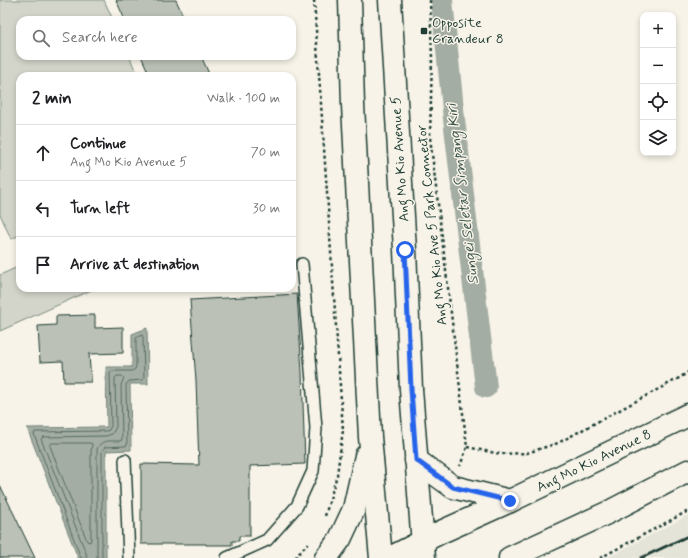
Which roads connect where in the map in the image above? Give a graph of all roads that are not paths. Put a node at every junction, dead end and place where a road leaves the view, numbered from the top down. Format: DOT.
graph roads {
  1 [pos="350,0"];
  2 [pos="390,0"];
  3 [pos="302,264"];
  4 [pos="688,415"];
  5 [pos="370,437"];
  6 [pos="125,460"];
  7 [pos="416,460"];
  8 [pos="688,471"];
  9 [pos="510,501"];
  10 [pos="424,550"];
  11 [pos="129,558"];
  12 [pos="227,558"];
  13 [pos="326,558"];
  14 [pos="381,558"];
  15 [pos="390,558"];
  16 [pos="510,558"];
  1 -- 5 [label="main road"];
  2 -- 7 [label="main road, Ang Mo Kio Avenue 5"];
  3 -- 12 [label="lane"];
  4 -- 9 [label="main road, Ang Mo Kio Avenue 8"];
  5 -- 13 [label="main road"];
  5 -- 14 [label="main road"];
  6 -- 11 [label="lane"];
  7 -- 9 [label="main road"];
  7 -- 10 [label="main road, Ang Mo Kio Avenue 5"];
  8 -- 16 [label="main road"];
  9 -- 10 [label="main road, Ang Mo Kio Avenue 8"];
  10 -- 15 [label="main road, Ang Mo Kio Avenue 8"];
}
